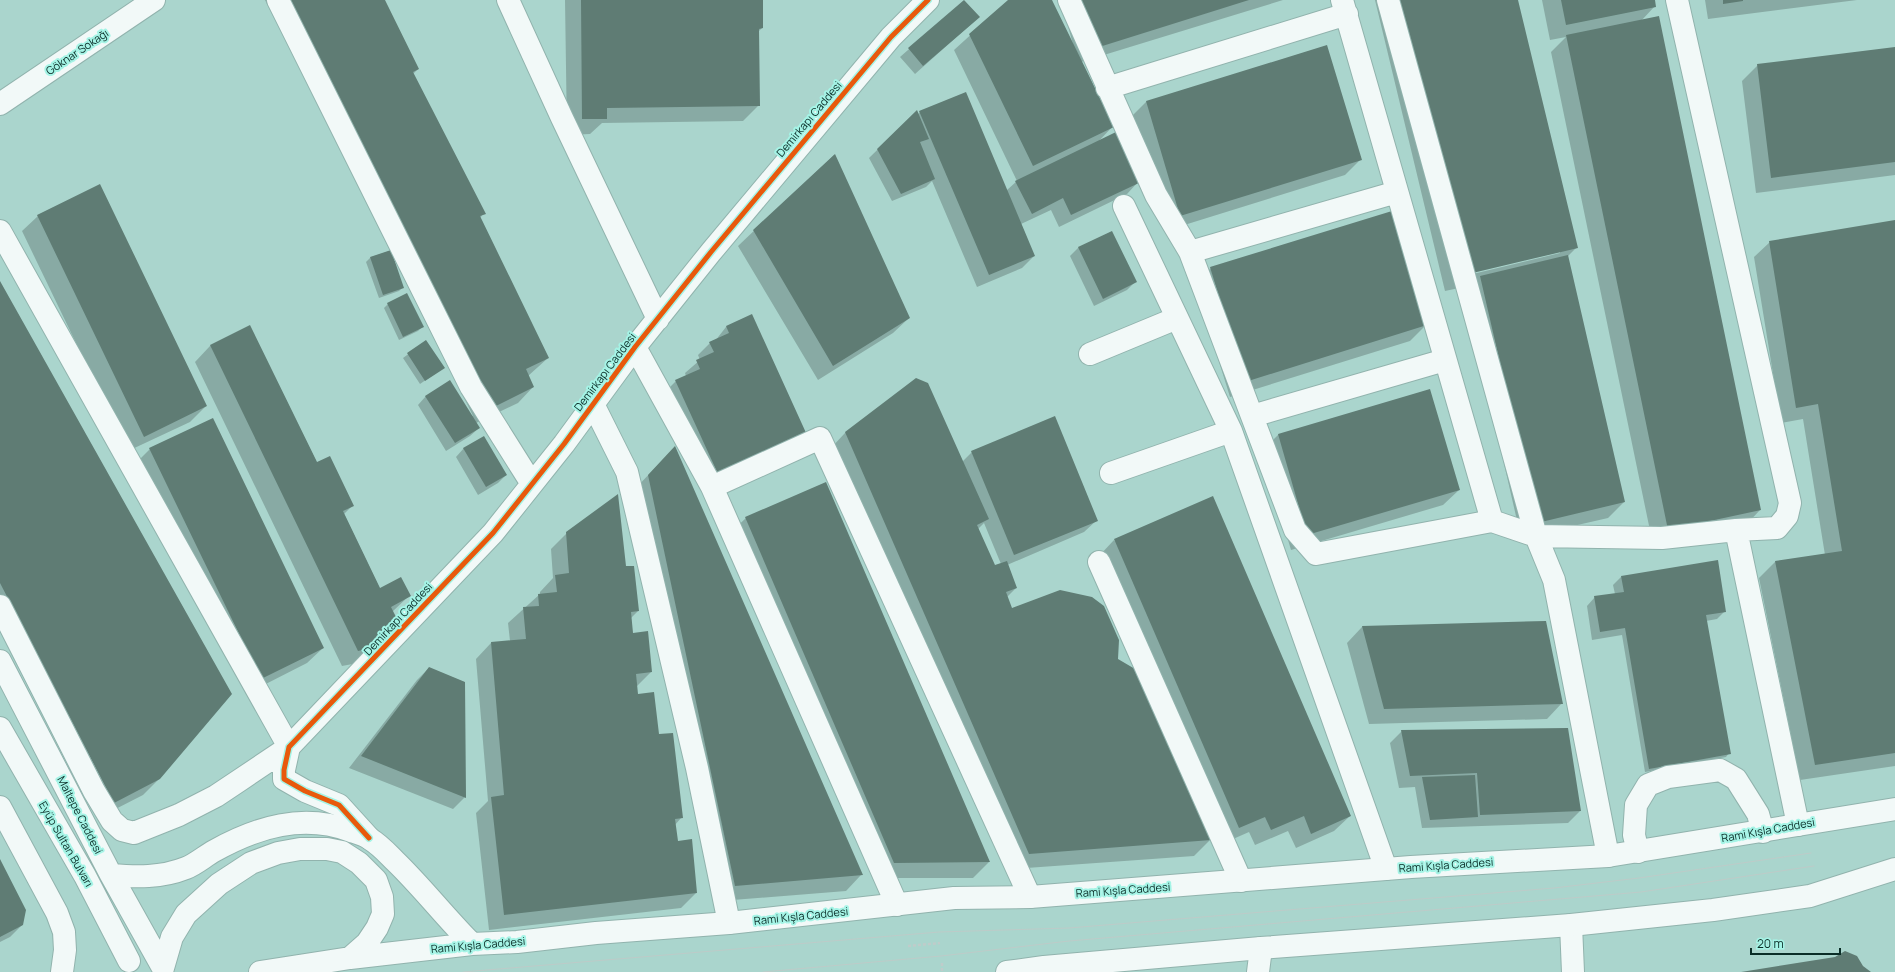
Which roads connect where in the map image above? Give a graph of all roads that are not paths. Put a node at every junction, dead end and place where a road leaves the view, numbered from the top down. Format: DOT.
graph roads {
  1 [pos="154,0"];
  2 [pos="278,0"];
  3 [pos="508,0"];
  4 [pos="928,0"];
  5 [pos="1068,0"];
  6 [pos="1388,0"];
  7 [pos="1677,0"];
  8 [pos="1344,7"];
  9 [pos="1106,88"];
  10 [pos="0,104"];
  11 [pos="1397,192"];
  12 [pos="1124,206"];
  13 [pos="0,231"];
  14 [pos="1190,252"];
  15 [pos="1177,318"];
  16 [pos="658,319"];
  17 [pos="635,347"];
  18 [pos="1090,354"];
  19 [pos="1445,360"];
  20 [pos="593,404"];
  21 [pos="1252,416"];
  22 [pos="1231,431"];
  23 [pos="1111,473"];
  24 [pos="532,484"];
  25 [pos="712,487"];
  26 [pos="1492,521"];
  27 [pos="1736,530"];
  28 [pos="1536,536"];
  29 [pos="1099,562"];
  30 [pos="0,606"];
  31 [pos="0,661"];
  32 [pos="0,728"];
  33 [pos="289,747"];
  34 [pos="0,807"];
  35 [pos="1895,809"];
  36 [pos="1798,825"];
  37 [pos="1763,832"];
  38 [pos="369,838"];
  39 [pos="1638,852"];
  40 [pos="1608,856"];
  41 [pos="1386,869"];
  42 [pos="1895,869"];
  43 [pos="111,875"];
  44 [pos="1241,880"];
  45 [pos="1030,897"];
  46 [pos="897,905"];
  47 [pos="729,924"];
  48 [pos="1571,925"];
  49 [pos="472,944"];
  50 [pos="1261,948"];
  51 [pos="350,958"];
  52 [pos="129,961"];
  53 [pos="62,972"];
  54 [pos="260,972"];
  55 [pos="1008,972"];
  56 [pos="1258,972"];
  57 [pos="1573,972"];
  1 -- 10 [label="main road, Göknar Sokağı"];
  2 -- 24 [label="main road"];
  3 -- 16 [label="main road"];
  4 -- 16 [label="main road, Demirkapı Caddesi"];
  5 -- 9 [label="main road"];
  6 -- 28 [label="main road"];
  7 -- 27 [label="main road"];
  8 -- 9 [label="main road"];
  8 -- 11 [label="main road"];
  9 -- 14 [label="main road"];
  11 -- 14 [label="main road"];
  11 -- 19 [label="main road"];
  12 -- 15 [label="main road"];
  13 -- 33 [label="main road"];
  14 -- 21 [label="main road"];
  15 -- 18 [label="main road"];
  15 -- 22 [label="main road"];
  16 -- 17 [label="main road, Demirkapı Caddesi"];
  17 -- 20 [label="main road, Demirkapı Caddesi"];
  17 -- 25 [label="main road"];
  19 -- 21 [label="main road"];
  19 -- 26 [label="main road"];
  20 -- 24 [label="main road, Demirkapı Caddesi"];
  20 -- 47 [label="main road"];
  21 -- 26 [label="main road"];
  22 -- 23 [label="main road"];
  22 -- 41 [label="main road"];
  24 -- 33 [label="main road, Demirkapı Caddesi"];
  25 -- 45 [label="main road"];
  25 -- 46 [label="main road"];
  26 -- 28 [label="main road"];
  27 -- 28 [label="main road"];
  27 -- 36 [label="main road"];
  28 -- 40 [label="main road"];
  29 -- 44 [label="main road"];
  30 -- 33 [label="main road, Demirkapı Caddesi"];
  31 -- 43 [label="main road, Maltepe Caddesi"];
  32 -- 52 [label="main road, Eyüp Sultan Bulvarı"];
  33 -- 38 [label="main road"];
  34 -- 53 [label="main road"];
  35 -- 36 [label="main road, Rami Kışla Caddesi"];
  36 -- 37 [label="main road, Rami Kışla Caddesi"];
  37 -- 39 [label="main road, Rami Kışla Caddesi"];
  37 -- 39 [label="main road"];
  38 -- 43 [label="main road"];
  38 -- 49 [label="main road"];
  39 -- 40 [label="main road, Rami Kışla Caddesi"];
  40 -- 41 [label="main road, Rami Kışla Caddesi"];
  41 -- 44 [label="main road, Rami Kışla Caddesi"];
  42 -- 48 [label="main road"];
  43 -- 51 [label="main road, Maltepe Caddesi"];
  44 -- 45 [label="main road, Rami Kışla Caddesi"];
  45 -- 46 [label="main road, Rami Kışla Caddesi"];
  46 -- 47 [label="main road, Rami Kışla Caddesi"];
  47 -- 49 [label="main road, Rami Kışla Caddesi"];
  48 -- 50 [label="main road"];
  48 -- 57 [label="main road"];
  49 -- 51 [label="main road, Rami Kışla Caddesi"];
  50 -- 55 [label="main road"];
  50 -- 56 [label="main road"];
  51 -- 54 [label="main road, Rami Kışla Caddesi"];
}
